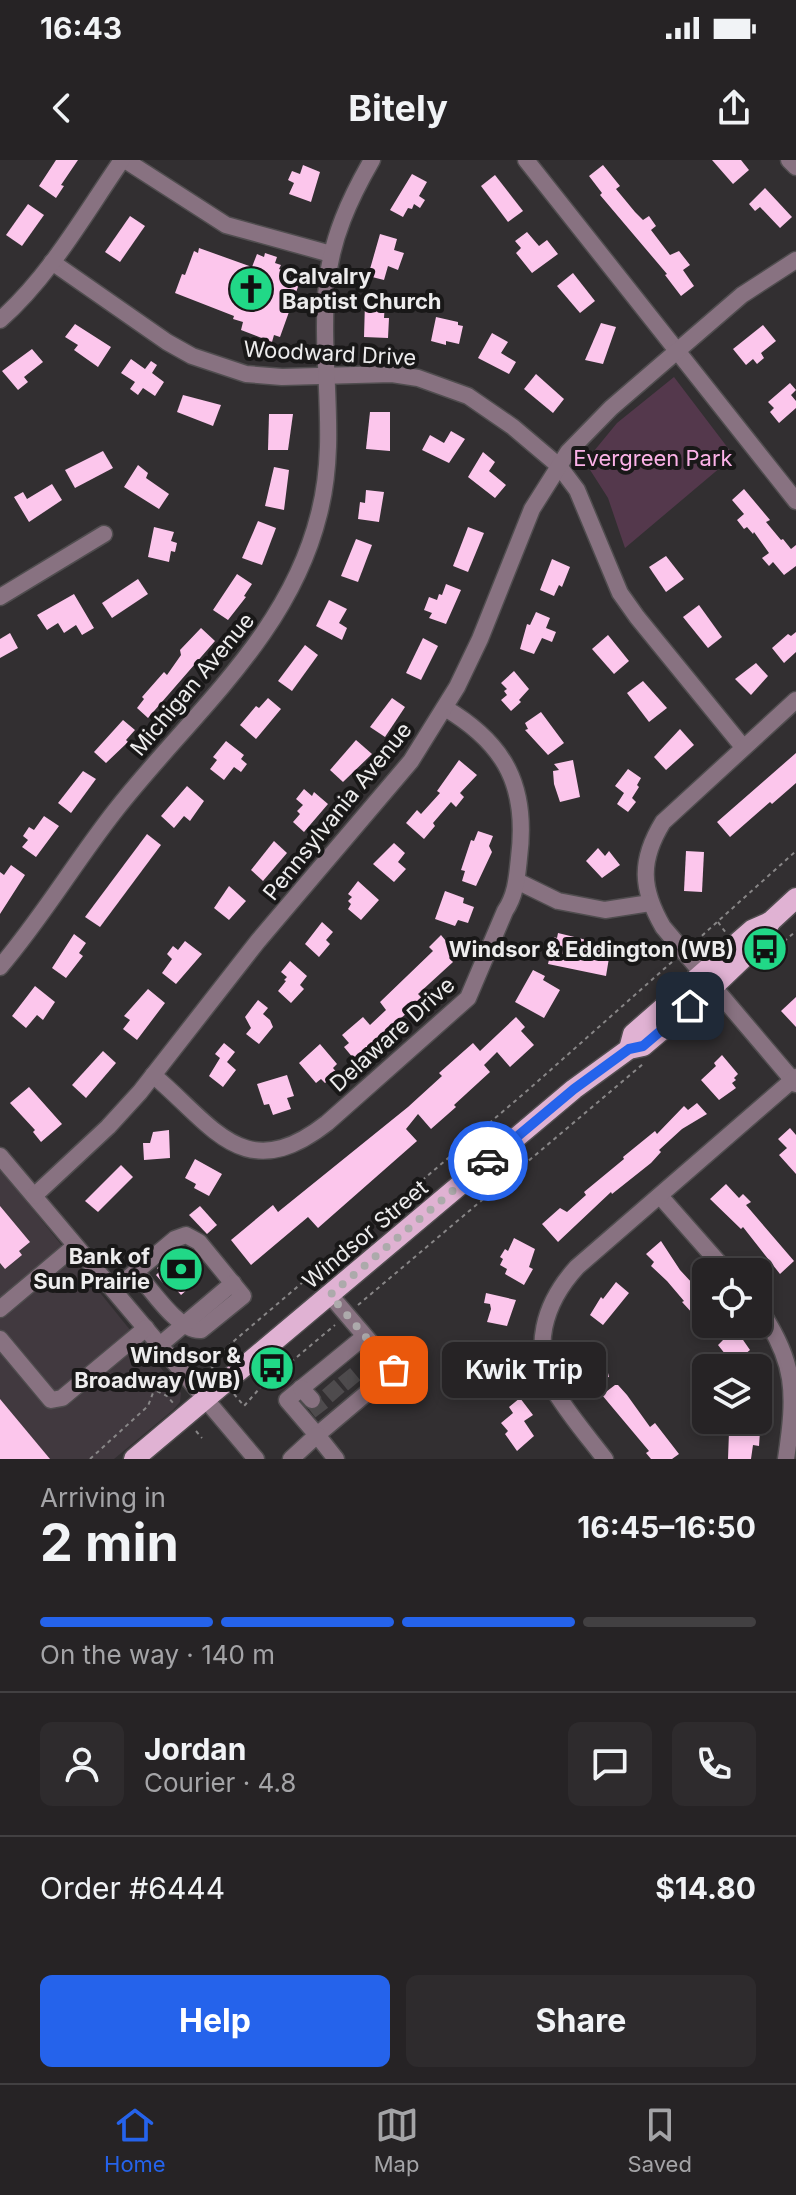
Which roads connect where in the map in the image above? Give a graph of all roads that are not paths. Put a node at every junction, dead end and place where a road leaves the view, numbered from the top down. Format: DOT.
graph roads {
  1 [pos="123,160"];
  2 [pos="372,160"];
  3 [pos="526,160"];
  4 [pos="789,160"];
  5 [pos="796,167"];
  6 [pos="331,254"];
  7 [pos="796,260"];
  8 [pos="52,262"];
  9 [pos="0,320"];
  10 [pos="677,350"];
  11 [pos="327,374"];
  12 [pos="559,466"];
  13 [pos="796,501"];
  14 [pos="104,534"];
  15 [pos="0,597"];
  16 [pos="796,700"];
  17 [pos="445,708"];
  18 [pos="743,747"];
  19 [pos="517,881"];
  20 [pos="796,898"];
  21 [pos="650,903"];
  22 [pos="0,967"];
  23 [pos="709,980"];
  24 [pos="153,1075"];
  25 [pos="795,1080"];
  26 [pos="0,1156"];
  27 [pos="34,1196"];
  28 [pos="660,1196"];
  29 [pos="75,1246"];
  30 [pos="715,1258"];
  31 [pos="136,1272"];
  32 [pos="114,1290"];
  33 [pos="330,1295"];
  34 [pos="0,1309"];
  35 [pos="182,1325"];
  36 [pos="772,1326"];
  37 [pos="146,1328"];
  38 [pos="365,1336"];
  39 [pos="0,1339"];
  40 [pos="161,1344"];
  41 [pos="205,1399"];
  42 [pos="317,1435"];
  43 [pos="134,1459"];
  44 [pos="256,1459"];
  45 [pos="291,1459"];
  46 [pos="336,1459"];
  47 [pos="605,1459"];
  48 [pos="786,1459"];
  1 -- 6 [label="street"];
  1 -- 8 [label="street"];
  2 -- 6 [label="street, Michigan Avenue"];
  3 -- 10 [label="street"];
  4 -- 5 [label="street"];
  6 -- 11 [label="street, Michigan Avenue"];
  7 -- 10 [label="street, Pennsylvania Avenue"];
  8 -- 9 [label="street"];
  8 -- 11 [label="street, Woodward Drive"];
  10 -- 12 [label="street, Pennsylvania Avenue"];
  10 -- 13 [label="street"];
  11 -- 12 [label="street, Woodward Drive"];
  11 -- 22 [label="street, Michigan Avenue"];
  12 -- 17 [label="street, Pennsylvania Avenue"];
  12 -- 18 [label="street, Woodward Drive"];
  14 -- 15 [label="street"];
  16 -- 18 [label="street"];
  17 -- 19 [label="street, Delaware Drive"];
  17 -- 24 [label="street, Pennsylvania Avenue"];
  18 -- 21 [label="street"];
  19 -- 21 [label="street"];
  19 -- 24 [label="street, Delaware Drive"];
  20 -- 23 [label="main road, Windsor Street"];
  21 -- 23 [label="street"];
  23 -- 25 [label="street"];
  23 -- 33 [label="main road, Windsor Street"];
  24 -- 27 [label="street, Pennsylvania Avenue"];
  25 -- 28 [label="street"];
  26 -- 27 [label="street"];
  27 -- 29 [label="street"];
  28 -- 30 [label="street"];
  28 -- 47 [label="street"];
  29 -- 32 [label="street"];
  29 -- 34 [label="street"];
  31 -- 32 [label="street"];
  31 -- 35 [label="street"];
  31 -- 35 [label="street"];
  32 -- 37 [label="street"];
  33 -- 38 [label="street"];
  33 -- 41 [label="main road, Windsor Street"];
  35 -- 40 [label="street"];
  36 -- 48 [label="street"];
  37 -- 39 [label="street"];
  37 -- 40 [label="street"];
  38 -- 42 [label="street"];
  38 -- 42 [label="street"];
  40 -- 41 [label="street"];
  41 -- 43 [label="main road, Windsor Street"];
  41 -- 44 [label="street"];
  42 -- 45 [label="street"];
  42 -- 46 [label="street"];
}
